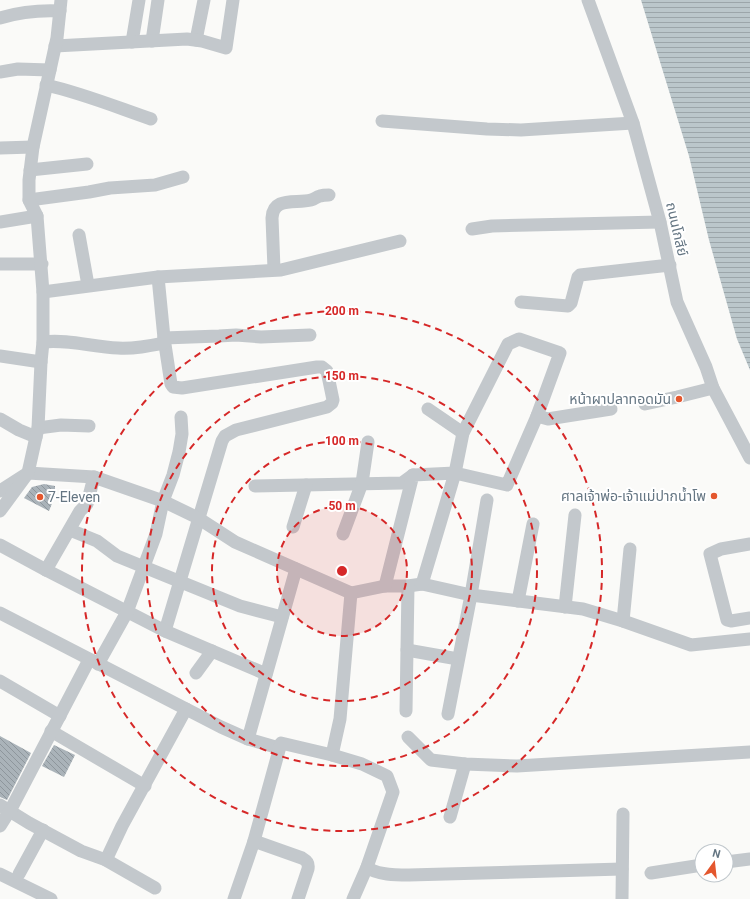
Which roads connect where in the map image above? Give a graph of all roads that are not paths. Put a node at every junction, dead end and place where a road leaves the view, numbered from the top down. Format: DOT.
graph roads {
  1 [pos="139,0"];
  2 [pos="158,0"];
  3 [pos="204,0"];
  4 [pos="233,0"];
  5 [pos="588,0"];
  6 [pos="60,6"];
  7 [pos="0,18"];
  8 [pos="196,40"];
  9 [pos="152,41"];
  10 [pos="132,42"];
  11 [pos="55,46"];
  12 [pos="50,70"];
  13 [pos="0,72"];
  14 [pos="46,86"];
  15 [pos="151,119"];
  16 [pos="382,121"];
  17 [pos="633,123"];
  18 [pos="33,147"];
  19 [pos="0,148"];
  20 [pos="87,164"];
  21 [pos="30,170"];
  22 [pos="183,177"];
  23 [pos="329,195"];
  24 [pos="29,200"];
  25 [pos="37,216"];
  26 [pos="0,222"];
  27 [pos="660,222"];
  28 [pos="472,229"];
  29 [pos="79,235"];
  30 [pos="400,241"];
  31 [pos="0,264"];
  32 [pos="42,264"];
  33 [pos="670,265"];
  34 [pos="274,269"];
  35 [pos="158,277"];
  36 [pos="88,285"];
  37 [pos="43,292"];
  38 [pos="521,302"];
  39 [pos="310,335"];
  40 [pos="164,341"];
  41 [pos="43,342"];
  42 [pos="0,356"];
  43 [pos="41,362"];
  44 [pos="713,388"];
  45 [pos="645,404"];
  46 [pos="428,409"];
  47 [pos="610,409"];
  48 [pos="537,416"];
  49 [pos="181,417"];
  50 [pos="0,419"];
  51 [pos="89,426"];
  52 [pos="37,432"];
  53 [pos="463,433"];
  54 [pos="368,442"];
  55 [pos="750,458"];
  56 [pos="28,473"];
  57 [pos="455,473"];
  58 [pos="413,475"];
  59 [pos="94,477"];
  60 [pos="362,483"];
  61 [pos="306,485"];
  62 [pos="255,486"];
  63 [pos="0,491"];
  64 [pos="487,500"];
  65 [pos="163,501"];
  66 [pos="0,511"];
  67 [pos="575,515"];
  68 [pos="198,518"];
  69 [pos="533,524"];
  70 [pos="293,527"];
  71 [pos="70,530"];
  72 [pos="343,534"];
  73 [pos="750,544"];
  74 [pos="0,545"];
  75 [pos="630,549"];
  76 [pos="145,566"];
  77 [pos="296,569"];
  78 [pos="46,570"];
  79 [pos="181,581"];
  80 [pos="422,584"];
  81 [pos="385,586"];
  82 [pos="408,586"];
  83 [pos="351,593"];
  84 [pos="471,595"];
  85 [pos="518,601"];
  86 [pos="565,607"];
  87 [pos="0,612"];
  88 [pos="127,612"];
  89 [pos="282,617"];
  90 [pos="750,618"];
  91 [pos="623,621"];
  92 [pos="165,631"];
  93 [pos="750,639"];
  94 [pos="407,650"];
  95 [pos="212,651"];
  96 [pos="458,659"];
  97 [pos="94,662"];
  98 [pos="196,673"];
  99 [pos="266,674"];
  100 [pos="0,681"];
  101 [pos="186,710"];
  102 [pos="406,711"];
  103 [pos="448,714"];
  104 [pos="60,716"];
  105 [pos="51,731"];
  106 [pos="408,737"];
  107 [pos="248,739"];
  108 [pos="279,748"];
  109 [pos="750,752"];
  110 [pos="332,754"];
  111 [pos="465,764"];
  112 [pos="145,786"];
  113 [pos="5,808"];
  114 [pos="623,814"];
  115 [pos="450,817"];
  116 [pos="0,826"];
  117 [pos="43,830"];
  118 [pos="254,841"];
  119 [pos="750,859"];
  120 [pos="106,860"];
  121 [pos="734,861"];
  122 [pos="694,866"];
  123 [pos="367,867"];
  124 [pos="622,870"];
  125 [pos="0,874"];
  126 [pos="19,874"];
  127 [pos="650,874"];
  128 [pos="155,888"];
  129 [pos="51,899"];
  130 [pos="234,899"];
  131 [pos="298,899"];
  132 [pos="354,899"];
  133 [pos="622,899"];
  1 -- 10 [label="street"];
  2 -- 9 [label="street"];
  3 -- 8 [label="street"];
  4 -- 8 [label="street"];
  5 -- 17 [label="street, ถนนโกสีย์"];
  6 -- 7 [label="street"];
  6 -- 11 [label="street"];
  8 -- 9 [label="street"];
  9 -- 10 [label="street"];
  10 -- 11 [label="street"];
  11 -- 12 [label="street"];
  12 -- 13 [label="street"];
  12 -- 14 [label="street"];
  14 -- 15 [label="street"];
  14 -- 18 [label="street"];
  16 -- 17 [label="street"];
  17 -- 27 [label="street, ถนนโกสีย์"];
  18 -- 19 [label="street"];
  18 -- 21 [label="street"];
  20 -- 21 [label="street"];
  21 -- 24 [label="street"];
  22 -- 24 [label="street"];
  23 -- 34 [label="street"];
  24 -- 25 [label="street"];
  25 -- 26 [label="street"];
  25 -- 32 [label="street"];
  27 -- 28 [label="street"];
  27 -- 33 [label="street, ถนนโกสีย์"];
  29 -- 36 [label="street"];
  30 -- 34 [label="street"];
  31 -- 32 [label="street"];
  32 -- 37 [label="street"];
  33 -- 38 [label="street"];
  33 -- 44 [label="street, ถนนโกสีย์"];
  34 -- 35 [label="street"];
  35 -- 36 [label="street"];
  35 -- 40 [label="street"];
  36 -- 37 [label="street"];
  37 -- 41 [label="street"];
  39 -- 40 [label="street"];
  40 -- 41 [label="street"];
  40 -- 68 [label="street"];
  41 -- 43 [label="street"];
  42 -- 43 [label="street"];
  43 -- 52 [label="street"];
  44 -- 45 [label="street"];
  44 -- 55 [label="street, ถนนโกสีย์"];
  46 -- 53 [label="street"];
  47 -- 48 [label="street"];
  48 -- 53 [label="street"];
  48 -- 57 [label="street"];
  49 -- 65 [label="street"];
  50 -- 52 [label="street"];
  51 -- 52 [label="street"];
  52 -- 56 [label="street"];
  53 -- 57 [label="street"];
  54 -- 60 [label="street"];
  56 -- 59 [label="street"];
  56 -- 63 [label="street"];
  56 -- 66 [label="street"];
  57 -- 58 [label="street"];
  57 -- 80 [label="street"];
  58 -- 60 [label="street"];
  58 -- 81 [label="street"];
  59 -- 65 [label="street"];
  59 -- 71 [label="street"];
  60 -- 61 [label="street"];
  60 -- 72 [label="street"];
  61 -- 62 [label="street"];
  61 -- 70 [label="street"];
  64 -- 84 [label="street"];
  65 -- 68 [label="street"];
  65 -- 76 [label="street"];
  67 -- 86 [label="street"];
  68 -- 77 [label="street"];
  68 -- 79 [label="street"];
  69 -- 85 [label="street"];
  71 -- 76 [label="street"];
  71 -- 78 [label="street"];
  73 -- 90 [label="street"];
  74 -- 78 [label="street"];
  75 -- 91 [label="street"];
  76 -- 79 [label="street"];
  76 -- 88 [label="street"];
  77 -- 83 [label="street"];
  77 -- 89 [label="street"];
  78 -- 88 [label="street"];
  79 -- 89 [label="street"];
  79 -- 92 [label="street"];
  80 -- 82 [label="street"];
  80 -- 84 [label="street"];
  81 -- 82 [label="street"];
  81 -- 83 [label="street"];
  82 -- 94 [label="street"];
  83 -- 110 [label="street"];
  84 -- 85 [label="street"];
  84 -- 96 [label="street"];
  85 -- 86 [label="street"];
  86 -- 91 [label="street"];
  87 -- 97 [label="street"];
  88 -- 92 [label="street"];
  88 -- 97 [label="street"];
  89 -- 99 [label="street"];
  91 -- 93 [label="street"];
  92 -- 95 [label="street"];
  94 -- 96 [label="street"];
  94 -- 102 [label="street"];
  95 -- 98 [label="street"];
  95 -- 99 [label="street"];
  96 -- 103 [label="street"];
  97 -- 101 [label="street"];
  97 -- 104 [label="street"];
  99 -- 107 [label="street"];
  100 -- 104 [label="street"];
  101 -- 107 [label="street"];
  101 -- 112 [label="street"];
  104 -- 105 [label="street"];
  105 -- 112 [label="street"];
  105 -- 113 [label="street"];
  106 -- 111 [label="street"];
  107 -- 108 [label="street"];
  108 -- 110 [label="street"];
  108 -- 118 [label="street"];
  109 -- 111 [label="street"];
  110 -- 123 [label="street"];
  111 -- 115 [label="street"];
  112 -- 120 [label="street"];
  113 -- 116 [label="street"];
  113 -- 117 [label="street"];
  114 -- 124 [label="street"];
  117 -- 120 [label="street"];
  117 -- 126 [label="street"];
  118 -- 130 [label="street"];
  118 -- 131 [label="street"];
  119 -- 121 [label="street"];
  120 -- 128 [label="street"];
  122 -- 127 [label="street"];
  123 -- 124 [label="street"];
  123 -- 132 [label="street"];
  124 -- 133 [label="street"];
  125 -- 129 [label="street"];
}
